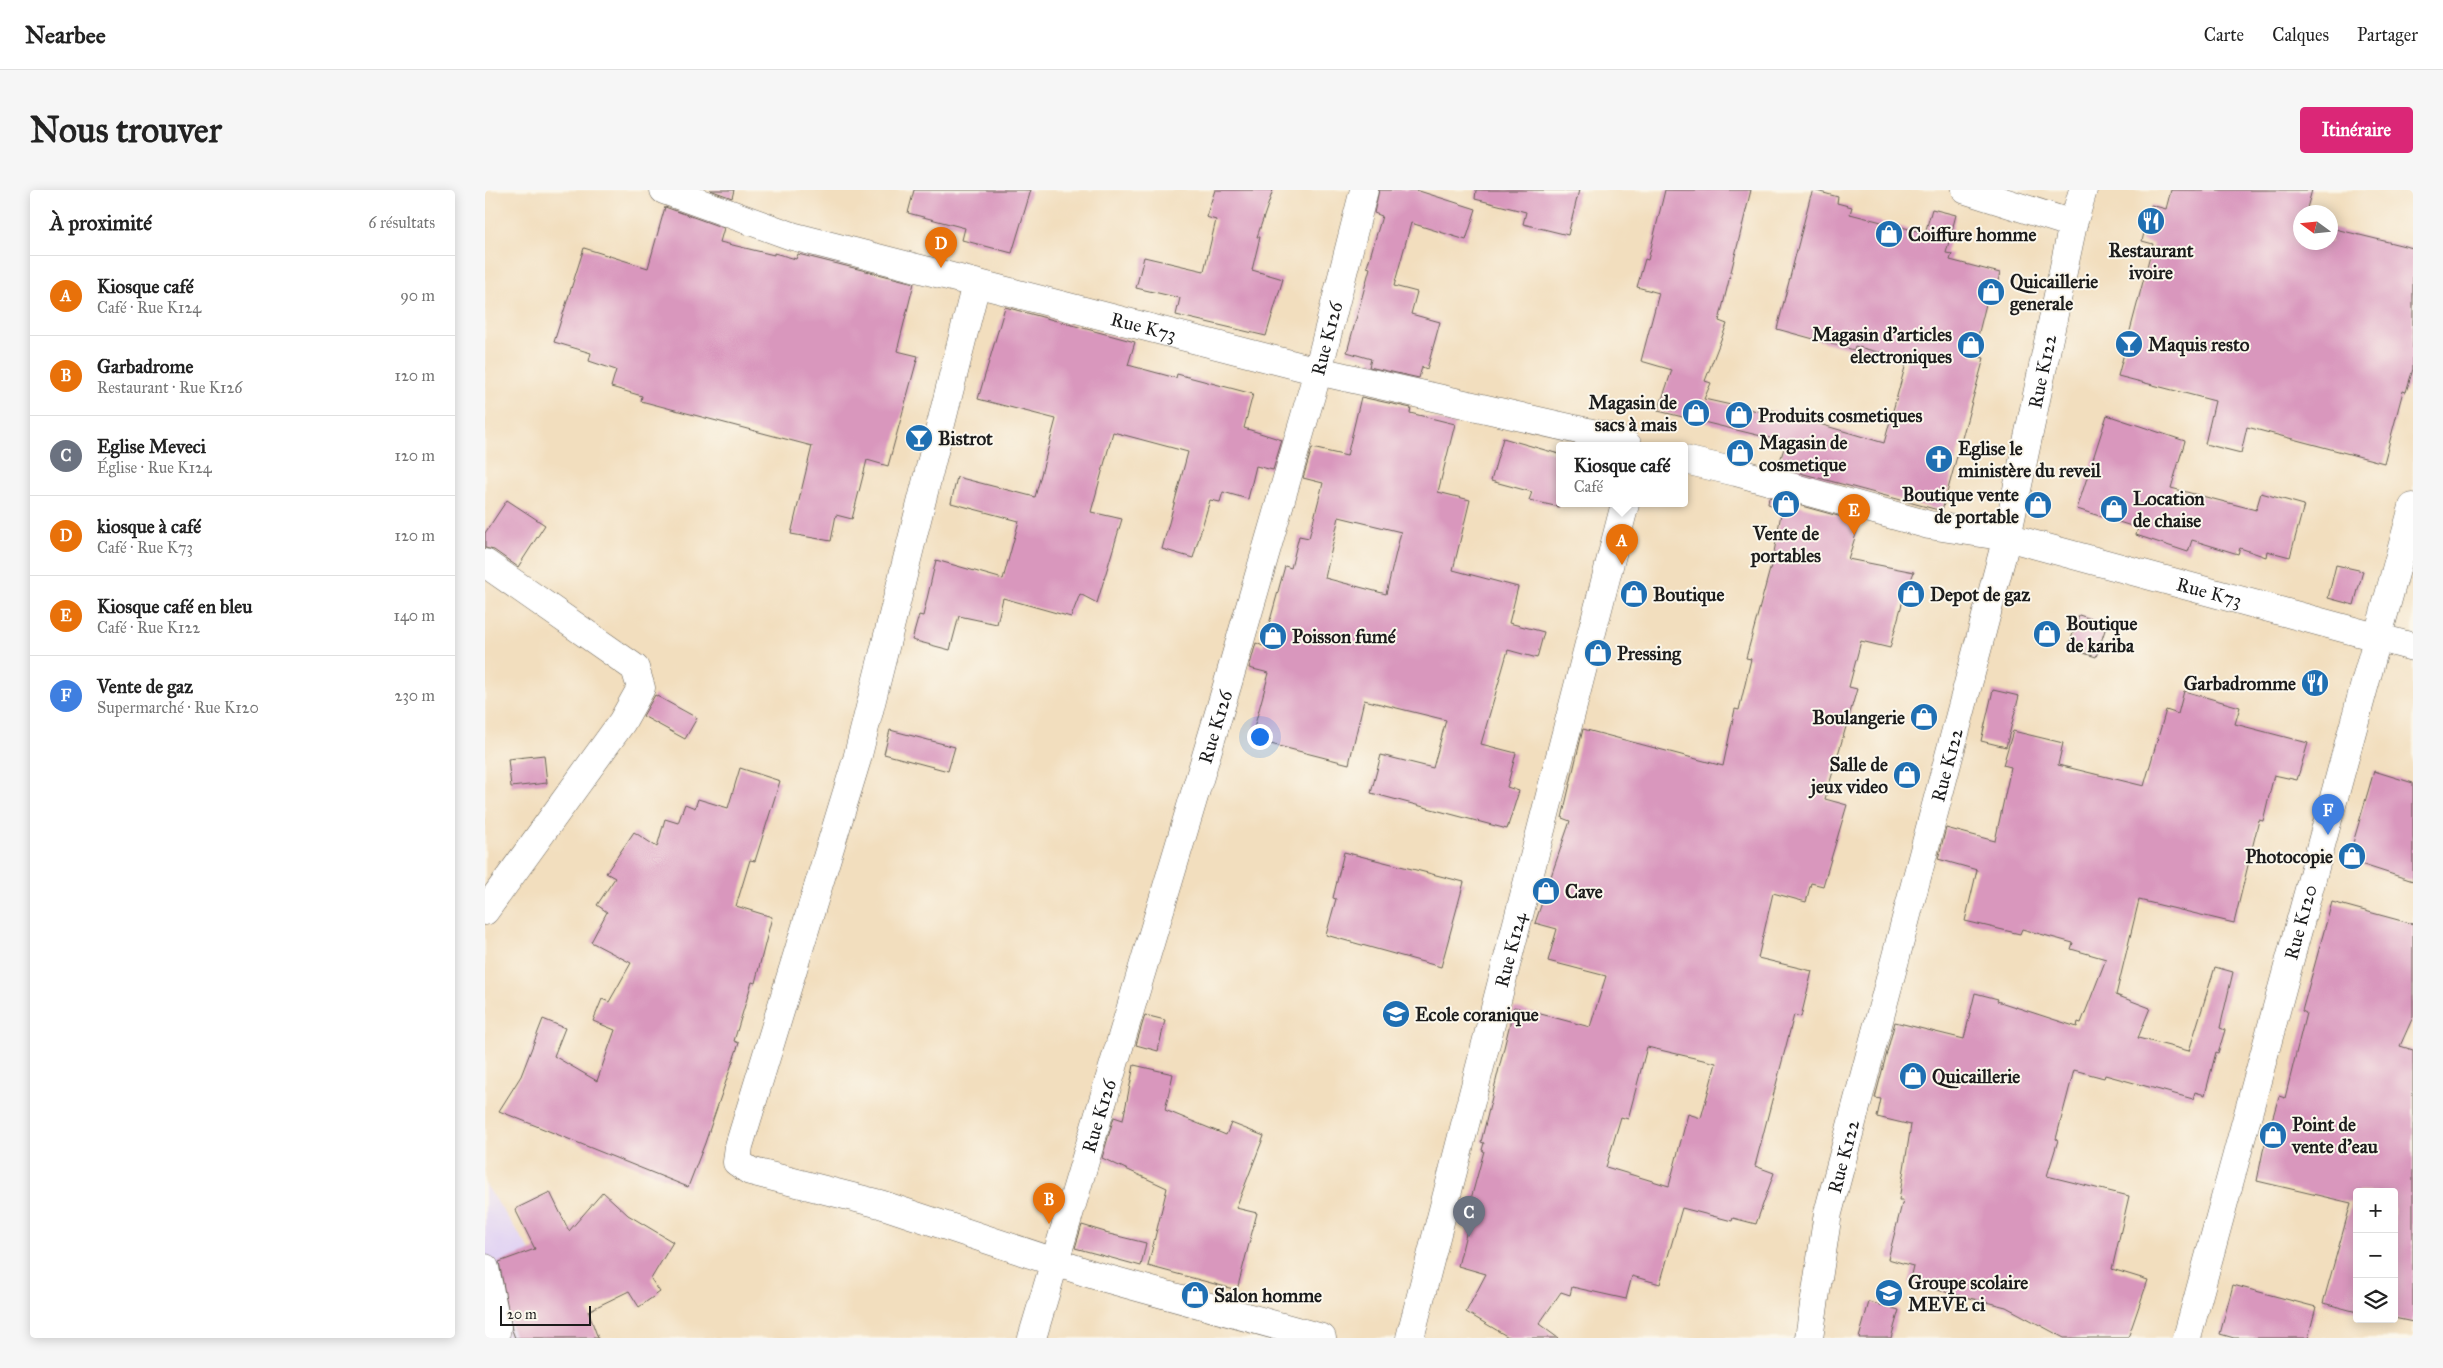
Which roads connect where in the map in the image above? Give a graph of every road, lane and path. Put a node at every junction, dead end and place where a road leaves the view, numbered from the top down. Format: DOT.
graph roads {
  1 [pos="664,190"];
  2 [pos="1364,190"];
  3 [pos="1966,190"];
  4 [pos="2083,190"];
  5 [pos="2073,224"];
  6 [pos="976,284"];
  7 [pos="1318,371"];
  8 [pos="1621,442"];
  9 [pos="1688,461"];
  10 [pos="1624,507"];
  11 [pos="2413,507"];
  12 [pos="2007,537"];
  13 [pos="485,563"];
  14 [pos="2377,636"];
  15 [pos="2413,647"];
  16 [pos="485,911"];
  17 [pos="1055,1262"];
  18 [pos="485,1268"];
  19 [pos="495,1338"];
  20 [pos="1032,1338"];
  21 [pos="1322,1338"];
  22 [pos="1410,1338"];
  23 [pos="1809,1338"];
  24 [pos="2187,1338"];
  1 -- 6 [label="street, Rue K73"];
  2 -- 7 [label="street, Rue K126"];
  3 -- 5 [label="street"];
  4 -- 5 [label="street, Rue K122"];
  5 -- 12 [label="street, Rue K122"];
  6 -- 7 [label="street, Rue K73"];
  6 -- 17 [label="street"];
  7 -- 8 [label="street, Rue K73"];
  7 -- 17 [label="street, Rue K126"];
  9 -- 12 [label="street, Rue K73"];
  10 -- 22 [label="street, Rue K124"];
  11 -- 14 [label="street, Rue K120"];
  12 -- 14 [label="street, Rue K73"];
  12 -- 23 [label="street, Rue K122"];
  13 -- 16 [label="street"];
  14 -- 15 [label="street, Rue K73"];
  14 -- 24 [label="street, Rue K120"];
  17 -- 20 [label="street, Rue K126"];
  17 -- 21 [label="street"];
  18 -- 19 [label="street"];
}
